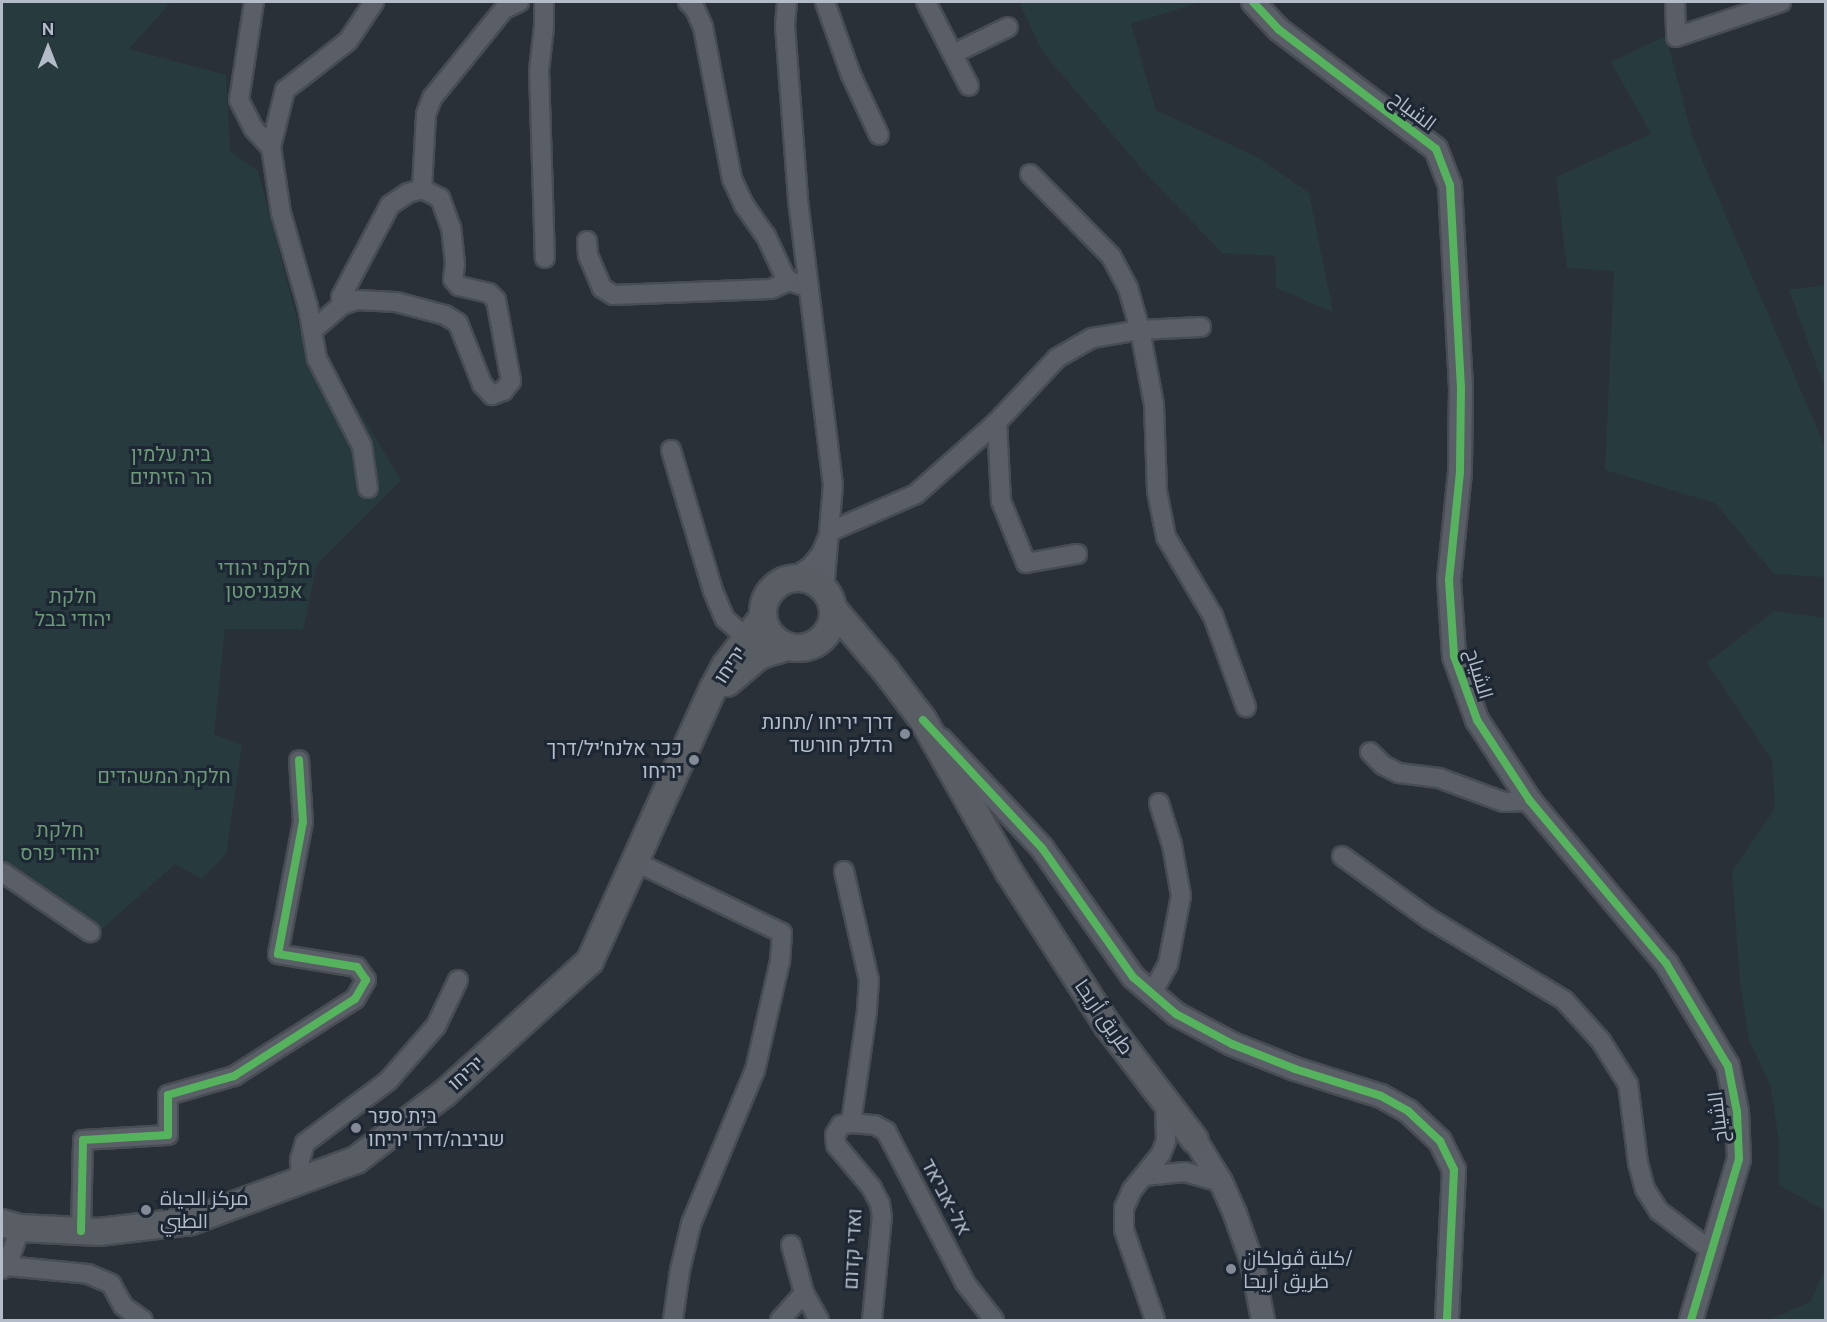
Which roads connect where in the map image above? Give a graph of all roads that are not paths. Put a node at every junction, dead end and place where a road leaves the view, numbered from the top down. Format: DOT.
graph roads {
  1 [pos="254,2"];
  2 [pos="374,2"];
  3 [pos="519,2"];
  4 [pos="544,2"];
  5 [pos="688,2"];
  6 [pos="787,2"];
  7 [pos="825,2"];
  8 [pos="926,2"];
  9 [pos="1253,2"];
  10 [pos="1675,2"];
  11 [pos="1781,2"];
  12 [pos="1008,27"];
  13 [pos="953,54"];
  14 [pos="969,86"];
  15 [pos="879,135"];
  16 [pos="271,147"];
  17 [pos="1030,174"];
  18 [pos="422,189"];
  19 [pos="587,241"];
  20 [pos="545,258"];
  21 [pos="789,281"];
  22 [pos="809,288"];
  23 [pos="342,305"];
  24 [pos="1201,327"];
  25 [pos="1140,330"];
  26 [pos="312,331"];
  27 [pos="997,422"];
  28 [pos="671,450"];
  29 [pos="368,488"];
  30 [pos="831,531"];
  31 [pos="1077,554"];
  32 [pos="792,579"];
  33 [pos="829,600"];
  34 [pos="763,617"];
  35 [pos="748,639"];
  36 [pos="799,647"];
  37 [pos="885,670"];
  38 [pos="1246,707"];
  39 [pos="700,716"];
  40 [pos="922,720"];
  41 [pos="1371,752"];
  42 [pos="299,760"];
  43 [pos="1530,801"];
  44 [pos="1159,803"];
  45 [pos="1342,856"];
  46 [pos="636,862"];
  47 [pos="844,871"];
  48 [pos="2,872"];
  49 [pos="90,932"];
  50 [pos="458,980"];
  51 [pos="1152,993"];
  52 [pos="1165,1100"];
  53 [pos="846,1124"];
  54 [pos="1195,1140"];
  55 [pos="1144,1176"];
  56 [pos="301,1182"];
  57 [pos="1221,1182"];
  58 [pos="11,1225"];
  59 [pos="81,1231"];
  60 [pos="791,1245"];
  61 [pos="1713,1252"];
  62 [pos="4,1267"];
  63 [pos="804,1293"];
  64 [pos="143,1320"];
  65 [pos="673,1320"];
  66 [pos="780,1320"];
  67 [pos="819,1320"];
  68 [pos="872,1320"];
  69 [pos="994,1320"];
  70 [pos="1155,1320"];
  71 [pos="1263,1320"];
  72 [pos="1447,1320"];
  73 [pos="1691,1320"];
  1 -- 16 [label="street"];
  2 -- 16 [label="street"];
  3 -- 18 [label="street"];
  4 -- 20 [label="street"];
  5 -- 21 [label="street"];
  6 -- 22 [label="street"];
  7 -- 15 [label="street"];
  8 -- 13 [label="street"];
  9 -- 43 [label="street, الشياح"];
  10 -- 11 [label="street"];
  12 -- 13 [label="street"];
  13 -- 14 [label="street"];
  16 -- 26 [label="street"];
  17 -- 25 [label="street"];
  18 -- 23 [label="street"];
  18 -- 23 [label="street"];
  19 -- 21 [label="street"];
  21 -- 22 [label="street"];
  22 -- 30 [label="street"];
  23 -- 26 [label="street"];
  24 -- 25 [label="street"];
  25 -- 27 [label="street"];
  25 -- 38 [label="street"];
  26 -- 29 [label="street"];
  27 -- 30 [label="street"];
  27 -- 31 [label="street"];
  28 -- 35 [label="street"];
  30 -- 32 [label="street"];
  30 -- 33 [label="street"];
  32 -- 33 [label="main road"];
  32 -- 34 [label="main road"];
  33 -- 36 [label="main road"];
  33 -- 37 [label="main road, יריחו"];
  34 -- 35 [label="main road, יריחו"];
  34 -- 36 [label="main road"];
  35 -- 39 [label="main road, יריחו"];
  36 -- 37 [label="main road, יריחו"];
  36 -- 39 [label="main road, יריחו"];
  37 -- 40 [label="main road, יריחו"];
  39 -- 46 [label="main road, יריחו"];
  40 -- 51 [label="street"];
  40 -- 52 [label="main road, طريق أريحا"];
  41 -- 43 [label="street"];
  42 -- 59 [label="street"];
  43 -- 61 [label="street, الشياح"];
  44 -- 51 [label="street"];
  45 -- 61 [label="street"];
  46 -- 56 [label="main road, יריחו"];
  46 -- 65 [label="street"];
  47 -- 53 [label="street"];
  48 -- 49 [label="street"];
  50 -- 56 [label="street"];
  51 -- 72 [label="street"];
  52 -- 54 [label="main road, طريق أريحا"];
  52 -- 55 [label="street"];
  53 -- 68 [label="street, ואדי קדום"];
  53 -- 69 [label="street, אל-אביאד"];
  54 -- 57 [label="street, طريق أريحا"];
  55 -- 57 [label="street"];
  55 -- 70 [label="street"];
  56 -- 59 [label="main road, יריחו"];
  57 -- 71 [label="street, طريق أريحا"];
  58 -- 59 [label="main road, יריחו"];
  58 -- 62 [label="street"];
  60 -- 63 [label="street"];
  61 -- 73 [label="street, الشياح"];
  62 -- 64 [label="street"];
  63 -- 66 [label="street"];
  63 -- 67 [label="street"];
}
